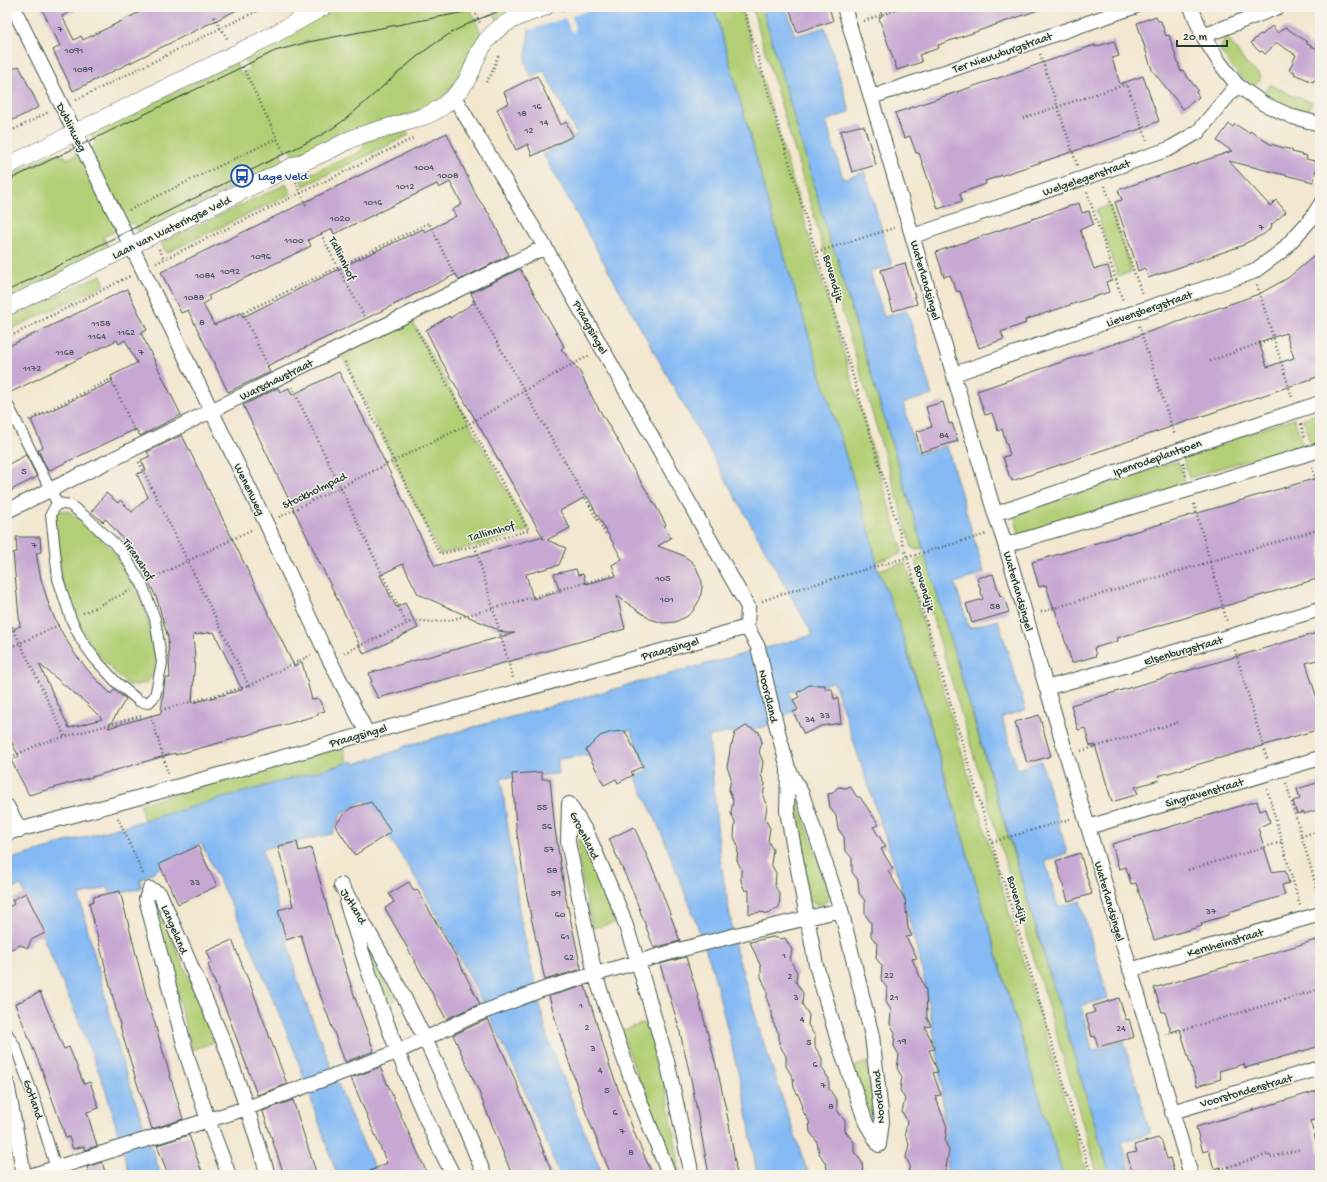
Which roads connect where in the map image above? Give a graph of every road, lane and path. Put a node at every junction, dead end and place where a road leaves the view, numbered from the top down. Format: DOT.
graph roads {
  1 [pos="13,7"];
  2 [pos="266,7"];
  3 [pos="323,7"];
  4 [pos="545,7"];
  5 [pos="743,7"];
  6 [pos="844,7"];
  7 [pos="904,7"];
  8 [pos="1134,7"];
  9 [pos="1191,7"];
  10 [pos="1278,7"];
  11 [pos="214,17"];
  12 [pos="850,26"];
  13 [pos="221,28"];
  14 [pos="1203,36"];
  15 [pos="501,49"];
  16 [pos="236,53"];
  17 [pos="1237,85"];
  18 [pos="484,86"];
  19 [pos="454,97"];
  20 [pos="872,97"];
  21 [pos="62,106"];
  22 [pos="1024,118"];
  23 [pos="1320,124"];
  24 [pos="7,133"];
  25 [pos="75,133"];
  26 [pos="418,137"];
  27 [pos="277,138"];
  28 [pos="1152,155"];
  29 [pos="7,166"];
  30 [pos="291,167"];
  31 [pos="1101,172"];
  32 [pos="300,194"];
  33 [pos="1320,205"];
  34 [pos="307,207"];
  35 [pos="123,213"];
  36 [pos="887,230"];
  37 [pos="321,234"];
  38 [pos="913,236"];
  39 [pos="132,246"];
  40 [pos="545,247"];
  41 [pos="817,252"];
  42 [pos="338,268"];
  43 [pos="143,270"];
  44 [pos="1253,272"];
  45 [pos="463,286"];
  46 [pos="7,307"];
  47 [pos="1140,311"];
  48 [pos="408,314"];
  49 [pos="373,331"];
  50 [pos="7,338"];
  51 [pos="1274,338"];
  52 [pos="338,348"];
  53 [pos="603,348"];
  54 [pos="1210,361"];
  55 [pos="954,374"];
  56 [pos="280,377"];
  57 [pos="524,392"];
  58 [pos="7,403"];
  59 [pos="1320,403"];
  60 [pos="211,410"];
  61 [pos="1297,411"];
  62 [pos="469,424"];
  63 [pos="19,425"];
  64 [pos="137,447"];
  65 [pos="1179,450"];
  66 [pos="1314,452"];
  67 [pos="395,461"];
  68 [pos="340,488"];
  69 [pos="1190,489"];
  70 [pos="50,490"];
  71 [pos="1320,495"];
  72 [pos="57,503"];
  73 [pos="7,511"];
  74 [pos="995,514"];
  75 [pos="266,523"];
  76 [pos="1320,529"];
  77 [pos="607,536"];
  78 [pos="974,537"];
  79 [pos="1006,545"];
  80 [pos="475,546"];
  81 [pos="907,557"];
  82 [pos="188,561"];
  83 [pos="1210,562"];
  84 [pos="613,575"];
  85 [pos="142,584"];
  86 [pos="748,607"];
  87 [pos="493,608"];
  88 [pos="1320,609"];
  89 [pos="1038,613"];
  90 [pos="7,616"];
  91 [pos="71,619"];
  92 [pos="406,623"];
  93 [pos="747,627"];
  94 [pos="1231,636"];
  95 [pos="20,643"];
  96 [pos="7,649"];
  97 [pos="327,654"];
  98 [pos="249,686"];
  99 [pos="1046,688"];
  100 [pos="517,691"];
  101 [pos="150,708"];
  102 [pos="1179,722"];
  103 [pos="367,733"];
  104 [pos="65,736"];
  105 [pos="1079,751"];
  106 [pos="1320,758"];
  107 [pos="7,759"];
  108 [pos="788,768"];
  109 [pos="1272,772"];
  110 [pos="172,788"];
  111 [pos="7,806"];
  112 [pos="117,816"];
  113 [pos="1058,823"];
  114 [pos="1088,826"];
  115 [pos="13,831"];
  116 [pos="1320,831"];
  117 [pos="1301,836"];
  118 [pos="992,842"];
  119 [pos="1282,842"];
  120 [pos="1188,870"];
  121 [pos="146,881"];
  122 [pos="1320,901"];
  123 [pos="841,910"];
  124 [pos="1320,914"];
  125 [pos="807,918"];
  126 [pos="1304,919"];
  127 [pos="638,962"];
  128 [pos="1130,970"];
  129 [pos="595,975"];
  130 [pos="1320,989"];
  131 [pos="7,1033"];
  132 [pos="1163,1036"];
  133 [pos="426,1039"];
  134 [pos="397,1052"];
  135 [pos="1320,1068"];
  136 [pos="7,1083"];
  137 [pos="247,1108"];
  138 [pos="1172,1112"];
  139 [pos="208,1120"];
  140 [pos="1300,1149"];
  141 [pos="58,1171"];
  142 [pos="1205,1174"];
  143 [pos="24,1175"];
  144 [pos="32,1175"];
  145 [pos="229,1175"];
  146 [pos="268,1175"];
  147 [pos="453,1175"];
  148 [pos="484,1175"];
  149 [pos="669,1175"];
  150 [pos="691,1175"];
  151 [pos="1091,1175"];
  152 [pos="1190,1175"];
  1 -- 21 [label="street, Dublinweg"];
  2 -- 13 [label="path"];
  3 -- 16 [label="street"];
  4 -- 19 [label="street, Laan van Wateringse Veld"];
  5 -- 41 [label="path, Bovendijk"];
  6 -- 12 [label="street, Waterlandsingel"];
  7 -- 12 [label="path"];
  8 -- 20 [label="street, Ter Nieuwburgstraat"];
  9 -- 14 [label="street"];
  10 -- 14 [label="street"];
  11 -- 13 [label="path"];
  12 -- 20 [label="street, Waterlandsingel"];
  13 -- 16 [label="path"];
  13 -- 21 [label="path"];
  14 -- 17 [label="street"];
  15 -- 18 [label="path"];
  16 -- 25 [label="street"];
  16 -- 27 [label="path"];
  17 -- 23 [label="street"];
  17 -- 28 [label="street, Welgelegenstraat"];
  19 -- 30 [label="street, Laan van Wateringse Veld"];
  19 -- 40 [label="street, Praagsingel"];
  20 -- 38 [label="street, Waterlandsingel"];
  21 -- 24 [label="path"];
  21 -- 25 [label="street, Dublinweg"];
  22 -- 28 [label="path"];
  25 -- 29 [label="street"];
  25 -- 39 [label="street, Dublinweg"];
  26 -- 32 [label="path"];
  27 -- 30 [label="path"];
  27 -- 35 [label="path"];
  28 -- 31 [label="street, Welgelegenstraat"];
  30 -- 32 [label="path"];
  30 -- 39 [label="street, Laan van Wateringse Veld"];
  31 -- 38 [label="street, Welgelegenstraat"];
  31 -- 47 [label="path"];
  32 -- 34 [label="path"];
  32 -- 43 [label="path"];
  33 -- 44 [label="street, Lievensbergstraat"];
  36 -- 41 [label="path"];
  37 -- 42 [label="path, Tallinnhof"];
  38 -- 55 [label="street, Waterlandsingel"];
  39 -- 43 [label="street, Wenenweg"];
  39 -- 46 [label="street, Laan van Wateringse Veld"];
  40 -- 45 [label="street, Warschaustraat"];
  40 -- 53 [label="street, Praagsingel"];
  41 -- 81 [label="path, Bovendijk"];
  42 -- 45 [label="path"];
  42 -- 49 [label="path, Tallinnhof"];
  42 -- 56 [label="path"];
  43 -- 50 [label="path"];
  43 -- 60 [label="street, Wenenweg"];
  44 -- 47 [label="street, Lievensbergstraat"];
  44 -- 51 [label="path"];
  45 -- 48 [label="street, Warschaustraat"];
  45 -- 57 [label="path"];
  47 -- 55 [label="street, Lievensbergstraat"];
  47 -- 65 [label="path"];
  48 -- 49 [label="street, Warschaustraat"];
  48 -- 62 [label="path, Tallinnhof"];
  49 -- 52 [label="street, Warschaustraat"];
  51 -- 54 [label="path"];
  51 -- 61 [label="path"];
  52 -- 56 [label="street, Warschaustraat"];
  52 -- 67 [label="path, Tallinnhof"];
  53 -- 57 [label="path, Stockholmpad"];
  53 -- 86 [label="street, Praagsingel"];
  55 -- 74 [label="street, Waterlandsingel"];
  56 -- 60 [label="street, Warschaustraat"];
  56 -- 68 [label="path"];
  57 -- 62 [label="path, Stockholmpad"];
  57 -- 77 [label="path"];
  58 -- 63 [label="street"];
  59 -- 61 [label="street, Ipenrodeplantsoen"];
  60 -- 64 [label="street, Warschaustraat"];
  60 -- 75 [label="street, Wenenweg"];
  61 -- 65 [label="street, Ipenrodeplantsoen"];
  61 -- 66 [label="path"];
  62 -- 67 [label="path, Stockholmpad"];
  62 -- 80 [label="path, Tallinnhof"];
  63 -- 64 [label="path"];
  63 -- 70 [label="street"];
  64 -- 70 [label="street, Warschaustraat"];
  64 -- 82 [label="path"];
  65 -- 69 [label="path"];
  65 -- 74 [label="street, Ipenrodeplantsoen"];
  66 -- 69 [label="street"];
  66 -- 71 [label="path"];
  67 -- 68 [label="path, Stockholmpad"];
  67 -- 80 [label="path, Tallinnhof"];
  68 -- 75 [label="path, Stockholmpad"];
  68 -- 92 [label="path"];
  69 -- 79 [label="street"];
  69 -- 83 [label="path"];
  70 -- 72 [label="street"];
  70 -- 73 [label="street, Warschaustraat"];
  72 -- 85 [label="street, Tiranahof"];
  72 -- 91 [label="street"];
  74 -- 79 [label="street, Waterlandsingel"];
  75 -- 82 [label="path, Stockholmpad"];
  75 -- 97 [label="street, Wenenweg"];
  76 -- 83 [label="path"];
  78 -- 81 [label="path"];
  79 -- 99 [label="street, Waterlandsingel"];
  80 -- 87 [label="path"];
  81 -- 86 [label="path"];
  81 -- 118 [label="path, Bovendijk"];
  82 -- 85 [label="path, Stockholmpad"];
  82 -- 98 [label="path"];
  83 -- 89 [label="path"];
  83 -- 94 [label="path"];
  84 -- 87 [label="path"];
  85 -- 91 [label="path, Stockholmpad"];
  85 -- 101 [label="street, Tiranahof"];
  86 -- 93 [label="street"];
  87 -- 92 [label="path"];
  87 -- 100 [label="path"];
  88 -- 94 [label="street, Elsenburgstraat"];
  90 -- 95 [label="path"];
  91 -- 95 [label="path, Stockholmpad"];
  91 -- 101 [label="street"];
  92 -- 97 [label="path"];
  93 -- 100 [label="street, Praagsingel"];
  93 -- 108 [label="street, Noordland"];
  94 -- 99 [label="street, Elsenburgstraat"];
  94 -- 109 [label="path"];
  95 -- 96 [label="path, Stockholmpad"];
  95 -- 104 [label="path"];
  97 -- 98 [label="path"];
  97 -- 103 [label="street, Wenenweg"];
  98 -- 101 [label="path"];
  99 -- 114 [label="street, Waterlandsingel"];
  100 -- 103 [label="street, Praagsingel"];
  101 -- 104 [label="path"];
  101 -- 110 [label="path"];
  102 -- 105 [label="path"];
  103 -- 110 [label="street, Praagsingel"];
  104 -- 107 [label="path"];
  106 -- 109 [label="street, Singravenstraat"];
  108 -- 123 [label="street, Noordland"];
  108 -- 125 [label="street, Noordland"];
  109 -- 114 [label="street, Singravenstraat"];
  109 -- 117 [label="path"];
  109 -- 119 [label="path"];
  110 -- 115 [label="street, Praagsingel"];
  111 -- 115 [label="street"];
  112 -- 121 [label="path"];
  113 -- 118 [label="path"];
  114 -- 128 [label="street, Waterlandsingel"];
  116 -- 117 [label="path"];
  117 -- 122 [label="path"];
  118 -- 151 [label="path, Bovendijk"];
  119 -- 120 [label="path"];
  119 -- 126 [label="path"];
  123 -- 125 [label="street"];
  123 -- 125 [label="street, Noordland"];
  124 -- 126 [label="street, Kernheimstraat"];
  125 -- 127 [label="street"];
  126 -- 128 [label="street, Kernheimstraat"];
  127 -- 129 [label="street"];
  127 -- 129 [label="street, Groenland"];
  127 -- 150 [label="street, Groenland"];
  128 -- 138 [label="street, Waterlandsingel"];
  129 -- 133 [label="street"];
  129 -- 149 [label="street, Groenland"];
  130 -- 132 [label="path"];
  131 -- 141 [label="street, Gotland"];
  133 -- 134 [label="street"];
  133 -- 134 [label="street, Jutland"];
  133 -- 148 [label="street, Jutland"];
  134 -- 137 [label="street"];
  134 -- 147 [label="street, Jutland"];
  135 -- 138 [label="street, Voorstondenstraat"];
  136 -- 143 [label="street, Gotland"];
  137 -- 139 [label="street"];
  137 -- 139 [label="street, Langeland"];
  137 -- 146 [label="street, Langeland"];
  138 -- 152 [label="street, Waterlandsingel"];
  139 -- 141 [label="street"];
  139 -- 145 [label="street, Langeland"];
  140 -- 142 [label="path"];
  141 -- 144 [label="street"];
}
